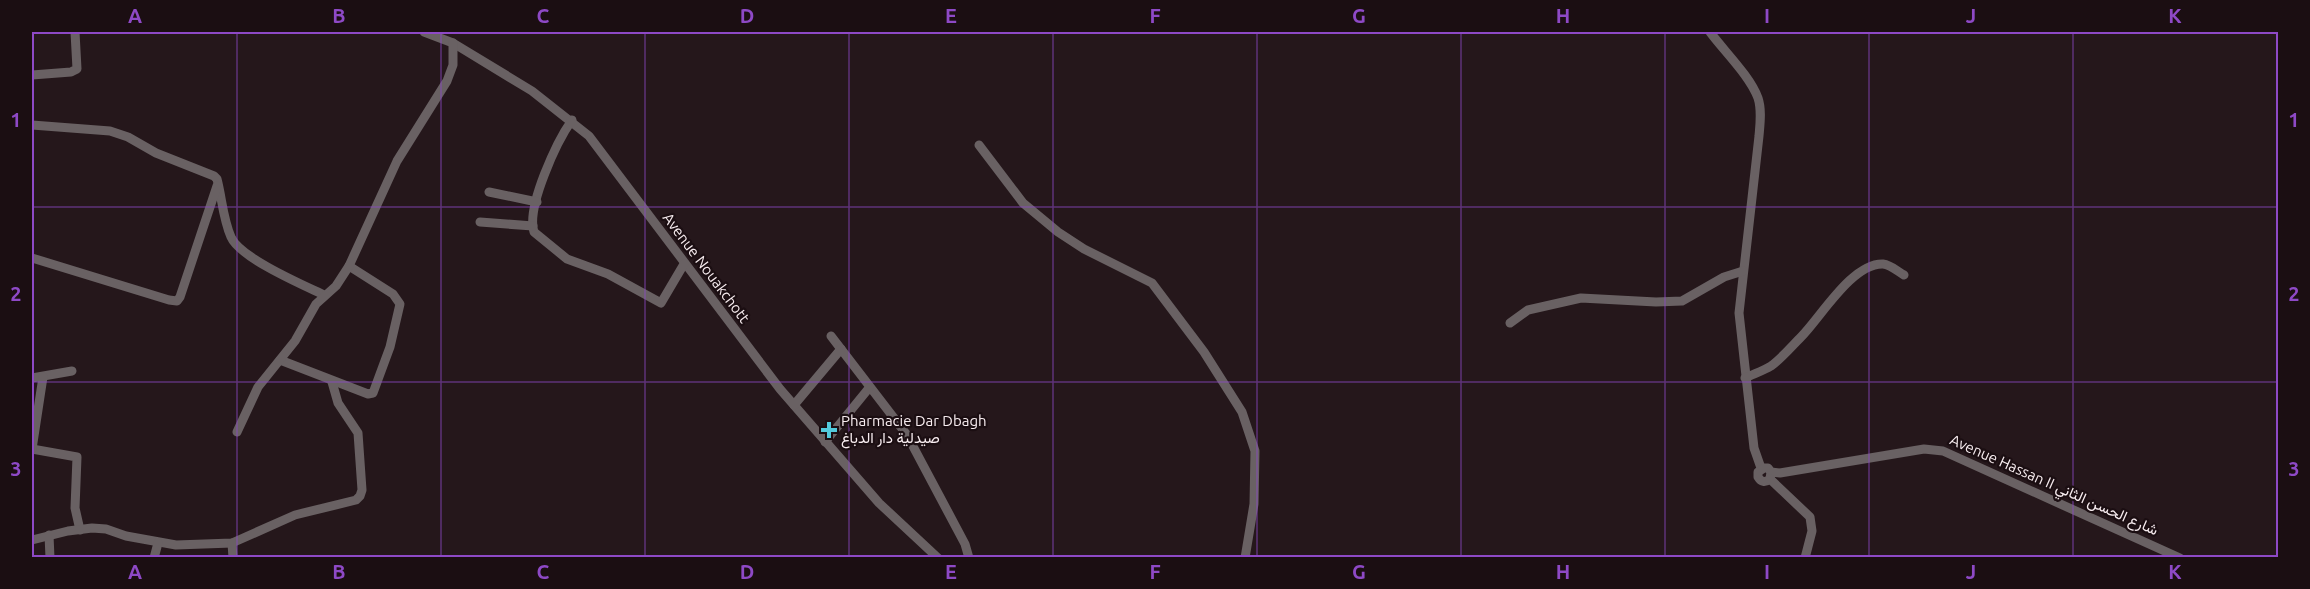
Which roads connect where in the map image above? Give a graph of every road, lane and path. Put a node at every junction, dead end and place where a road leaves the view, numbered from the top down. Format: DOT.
graph roads {
  1 [pos="75,32"];
  2 [pos="424,32"];
  3 [pos="1710,32"];
  4 [pos="453,43"];
  5 [pos="32,75"];
  6 [pos="572,120"];
  7 [pos="32,125"];
  8 [pos="979,146"];
  9 [pos="218,183"];
  10 [pos="489,192"];
  11 [pos="537,202"];
  12 [pos="480,222"];
  13 [pos="532,226"];
  14 [pos="32,258"];
  15 [pos="684,264"];
  16 [pos="349,266"];
  17 [pos="1743,271"];
  18 [pos="1904,275"];
  19 [pos="324,295"];
  20 [pos="1510,323"];
  21 [pos="831,336"];
  22 [pos="842,349"];
  23 [pos="280,360"];
  24 [pos="72,371"];
  25 [pos="43,376"];
  26 [pos="32,378"];
  27 [pos="1745,378"];
  28 [pos="332,382"];
  29 [pos="869,388"];
  30 [pos="794,405"];
  31 [pos="237,432"];
  32 [pos="825,441"];
  33 [pos="32,449"];
  34 [pos="1771,476"];
  35 [pos="80,530"];
  36 [pos="49,535"];
  37 [pos="32,540"];
  38 [pos="158,543"];
  39 [pos="232,543"];
  40 [pos="50,558"];
  41 [pos="154,558"];
  42 [pos="233,558"];
  43 [pos="938,558"];
  44 [pos="969,558"];
  45 [pos="1245,558"];
  46 [pos="1805,558"];
  47 [pos="2180,558"];
  1 -- 5 [label="street"];
  2 -- 4 [label="street, Avenue Nouakchott"];
  3 -- 17 [label="street"];
  4 -- 6 [label="street, Avenue Nouakchott"];
  4 -- 16 [label="street"];
  6 -- 11 [label="street"];
  6 -- 15 [label="street, Avenue Nouakchott"];
  7 -- 9 [label="street"];
  8 -- 45 [label="street"];
  9 -- 14 [label="street"];
  9 -- 19 [label="street"];
  10 -- 11 [label="street"];
  11 -- 13 [label="street"];
  12 -- 13 [label="street"];
  13 -- 15 [label="street"];
  15 -- 30 [label="street, Avenue Nouakchott"];
  16 -- 19 [label="street"];
  16 -- 28 [label="street"];
  17 -- 20 [label="street"];
  17 -- 27 [label="street"];
  18 -- 27 [label="street"];
  19 -- 23 [label="street"];
  21 -- 22 [label="street"];
  22 -- 29 [label="street"];
  22 -- 30 [label="street"];
  23 -- 28 [label="street"];
  23 -- 31 [label="street"];
  24 -- 25 [label="street"];
  25 -- 26 [label="street"];
  25 -- 33 [label="street"];
  27 -- 34 [label="street"];
  28 -- 39 [label="street"];
  29 -- 32 [label="street"];
  29 -- 44 [label="street"];
  30 -- 32 [label="street, Avenue Nouakchott"];
  32 -- 43 [label="street, Avenue Nouakchott"];
  33 -- 35 [label="street"];
  34 -- 46 [label="street"];
  34 -- 47 [label="street, Avenue Hassan II شارع الحسن الثاني"];
  35 -- 36 [label="street"];
  35 -- 38 [label="street"];
  36 -- 37 [label="street"];
  36 -- 40 [label="street"];
  38 -- 39 [label="street"];
  38 -- 41 [label="street"];
  39 -- 42 [label="street"];
}
